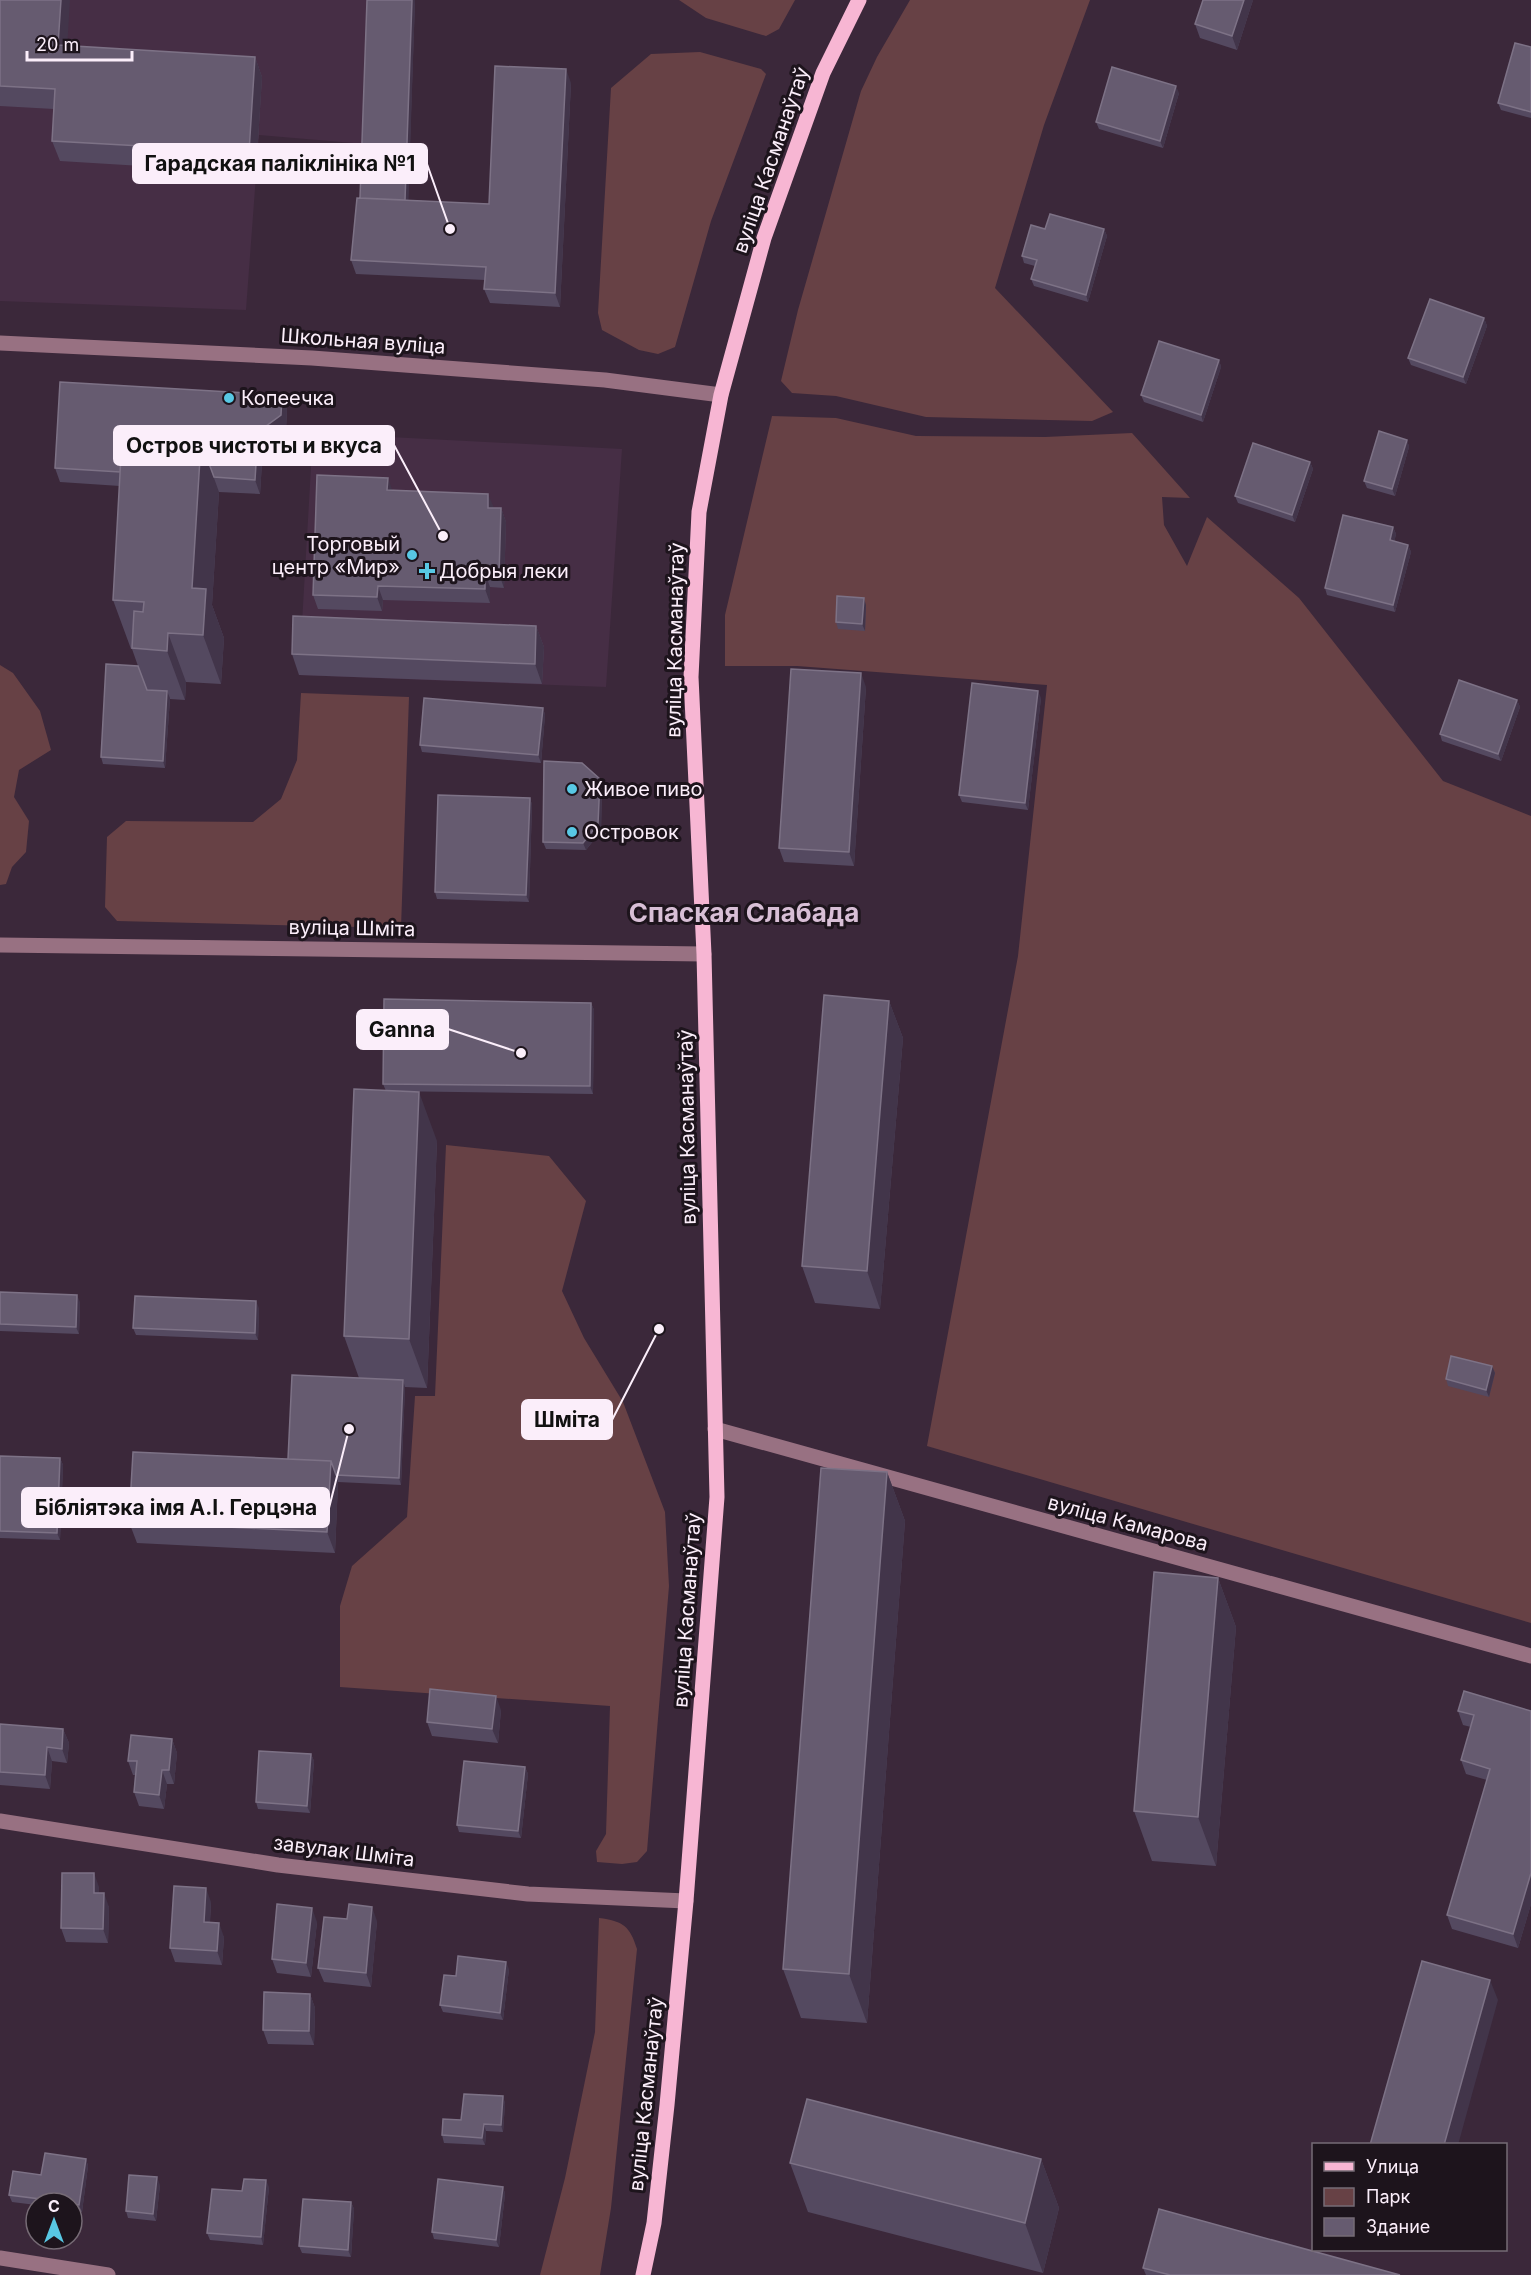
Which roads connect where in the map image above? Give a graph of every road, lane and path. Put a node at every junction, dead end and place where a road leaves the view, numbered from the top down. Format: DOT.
graph roads {
  1 [pos="859,0"];
  2 [pos="0,343"];
  3 [pos="721,395"];
  4 [pos="0,945"];
  5 [pos="704,954"];
  6 [pos="715,1429"];
  7 [pos="1531,1656"];
  8 [pos="0,1821"];
  9 [pos="686,1901"];
  10 [pos="0,2258"];
  11 [pos="108,2275"];
  12 [pos="643,2275"];
  1 -- 3 [label="main road, вуліца Касманаўтаў"];
  2 -- 3 [label="street, Школьная вуліца"];
  3 -- 5 [label="main road, вуліца Касманаўтаў"];
  4 -- 5 [label="street, вуліца Шміта"];
  5 -- 6 [label="main road, вуліца Касманаўтаў"];
  6 -- 7 [label="street, вуліца Камарова"];
  6 -- 9 [label="main road, вуліца Касманаўтаў"];
  8 -- 9 [label="street, завулак Шміта"];
  9 -- 12 [label="main road, вуліца Касманаўтаў"];
  10 -- 11 [label="street"];
}
